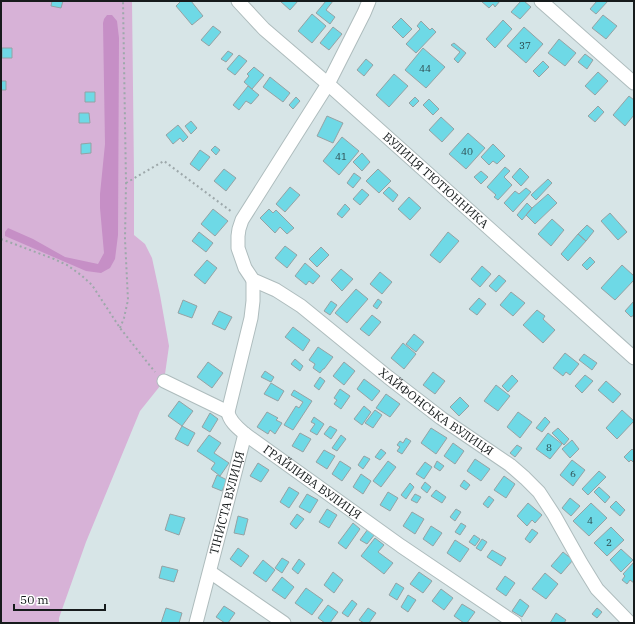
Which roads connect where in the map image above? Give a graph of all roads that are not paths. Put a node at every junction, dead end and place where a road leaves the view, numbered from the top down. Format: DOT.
graph roads {
  1 [pos="238,1"];
  2 [pos="369,1"];
  3 [pos="541,1"];
  4 [pos="634,83"];
  5 [pos="328,84"];
  6 [pos="253,280"];
  7 [pos="634,358"];
  8 [pos="164,382"];
  9 [pos="228,412"];
  10 [pos="245,434"];
  11 [pos="210,572"];
  12 [pos="196,623"];
  13 [pos="284,623"];
  14 [pos="514,623"];
  15 [pos="630,623"];
  1 -- 5 [label="street, ВУЛИЦЯ ТЮТЮННИКА"];
  2 -- 5 [label="street"];
  3 -- 4 [label="street"];
  5 -- 6 [label="street"];
  5 -- 7 [label="street, ВУЛИЦЯ ТЮТЮННИКА"];
  6 -- 9 [label="street"];
  6 -- 15 [label="street, ХАЙФОНСЬКА ВУЛИЦЯ"];
  8 -- 9 [label="street"];
  9 -- 10 [label="street, ГРАЙЛИВА ВУЛИЦЯ"];
  10 -- 11 [label="street, ТІНИСТА ВУЛИЦЯ"];
  10 -- 14 [label="street, ГРАЙЛИВА ВУЛИЦЯ"];
  11 -- 12 [label="street, ТІНИСТА ВУЛИЦЯ"];
  11 -- 13 [label="street, ТІНИСТА ВУЛИЦЯ"];
}
